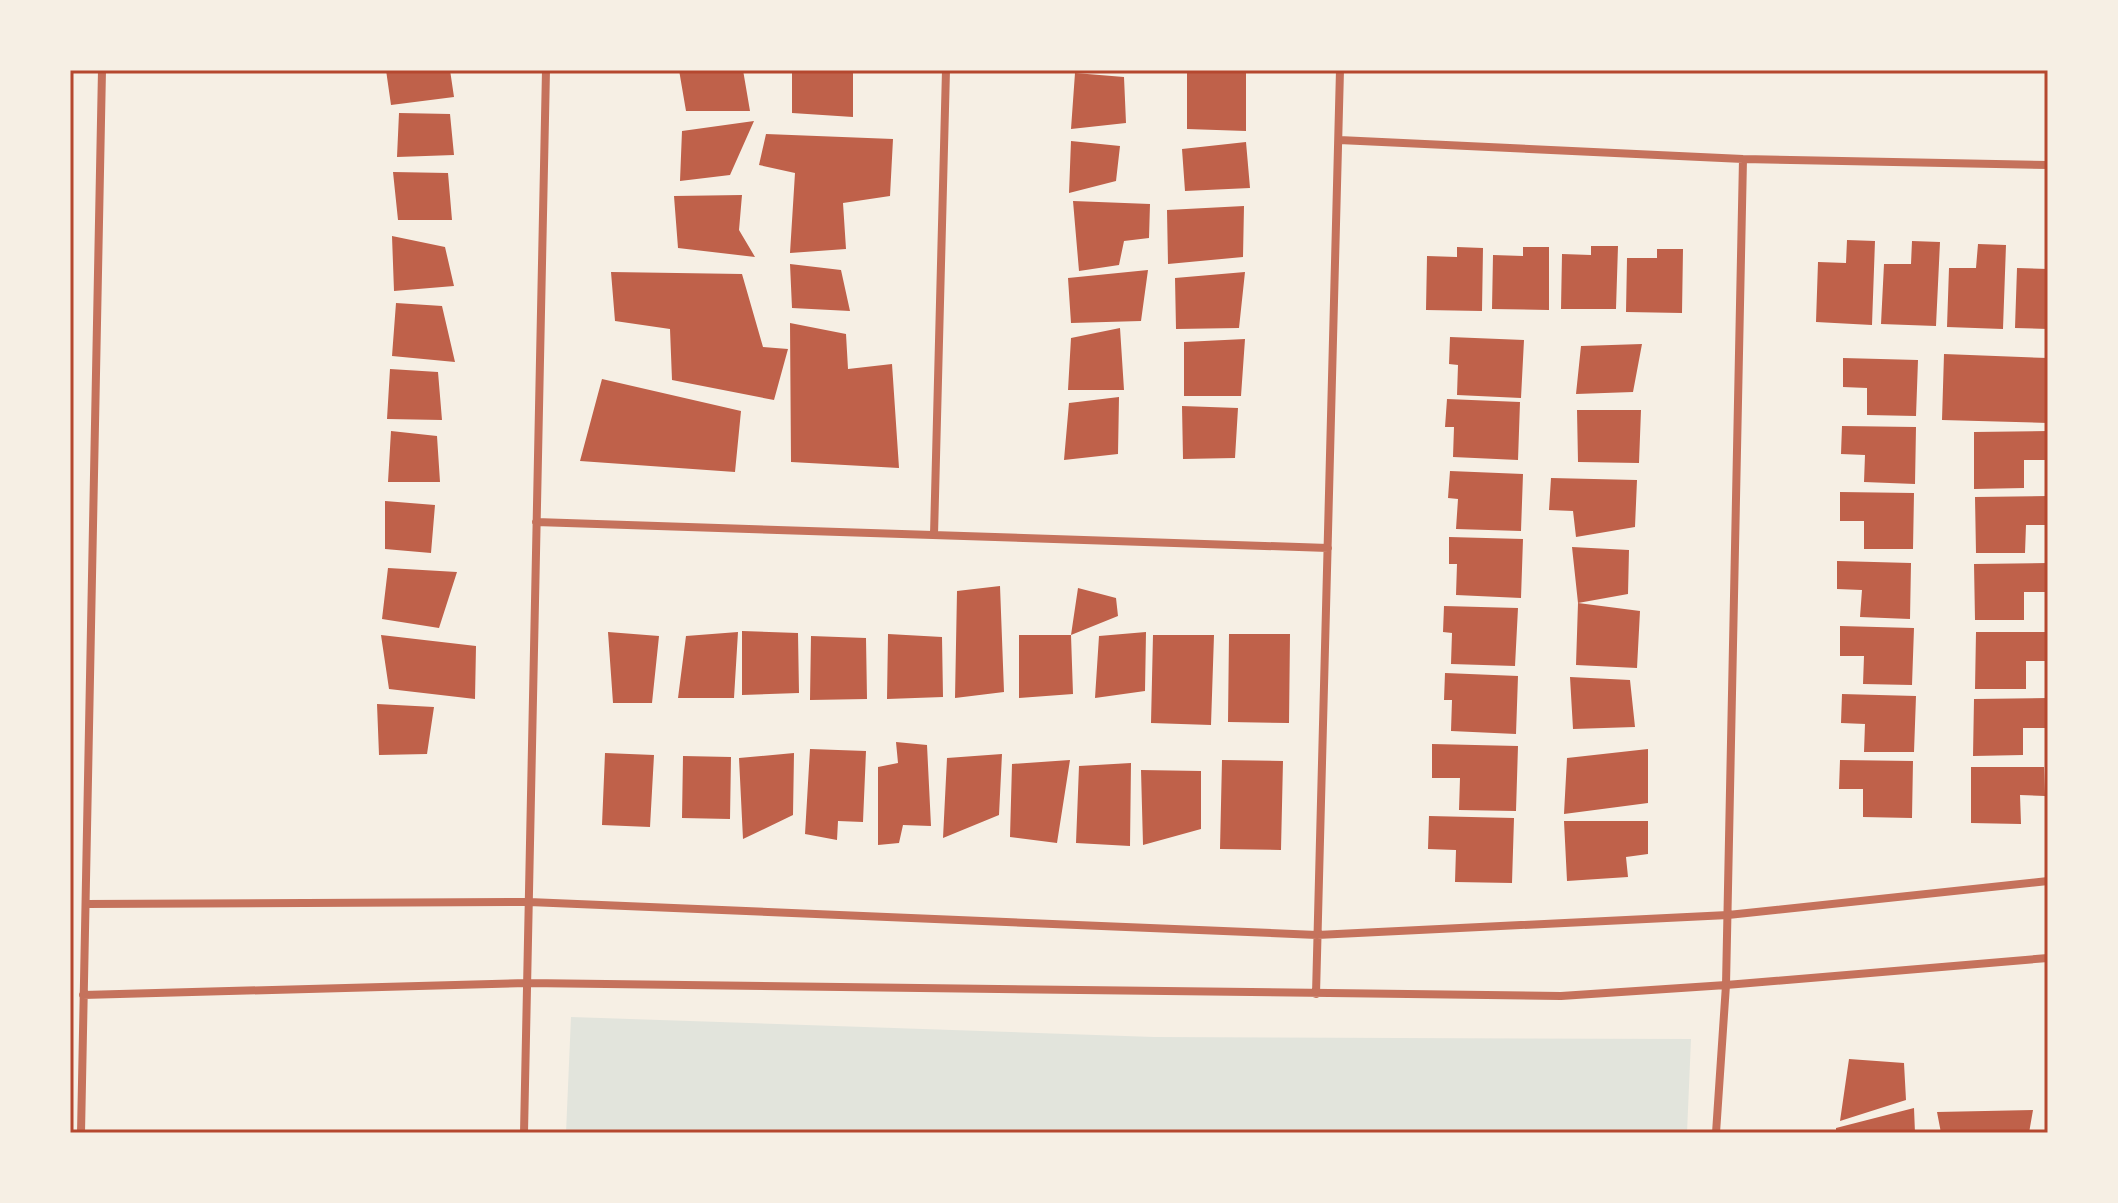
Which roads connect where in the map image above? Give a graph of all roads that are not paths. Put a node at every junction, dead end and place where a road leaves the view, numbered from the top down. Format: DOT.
graph roads {
  1 [pos="102,70"];
  2 [pos="546,70"];
  3 [pos="946,70"];
  4 [pos="1340,70"];
  5 [pos="1339,140"];
  6 [pos="1743,159"];
  7 [pos="2048,165"];
  8 [pos="536,522"];
  9 [pos="934,535"];
  10 [pos="1328,548"];
  11 [pos="2048,881"];
  12 [pos="529,902"];
  13 [pos="86,904"];
  14 [pos="1728,915"];
  15 [pos="1317,935"];
  16 [pos="2048,958"];
  17 [pos="527,983"];
  18 [pos="1726,985"];
  19 [pos="1316,994"];
  20 [pos="83,995"];
  21 [pos="81,1133"];
  22 [pos="524,1133"];
  23 [pos="1716,1133"];
  1 -- 13 [label="street"];
  2 -- 8 [label="street"];
  3 -- 9 [label="street"];
  4 -- 5 [label="street"];
  5 -- 6 [label="street"];
  5 -- 10 [label="street"];
  6 -- 7 [label="street"];
  6 -- 14 [label="street"];
  8 -- 9 [label="street"];
  8 -- 12 [label="street"];
  9 -- 10 [label="street"];
  10 -- 15 [label="street"];
  11 -- 14 [label="street"];
  12 -- 13 [label="street"];
  12 -- 15 [label="street"];
  12 -- 17 [label="street"];
  13 -- 20 [label="street"];
  14 -- 15 [label="street"];
  14 -- 18 [label="street"];
  15 -- 19 [label="street"];
  16 -- 18 [label="street"];
  17 -- 19 [label="street"];
  17 -- 20 [label="street"];
  17 -- 22 [label="street"];
  18 -- 19 [label="street"];
  18 -- 23 [label="street"];
  20 -- 21 [label="street"];
}
